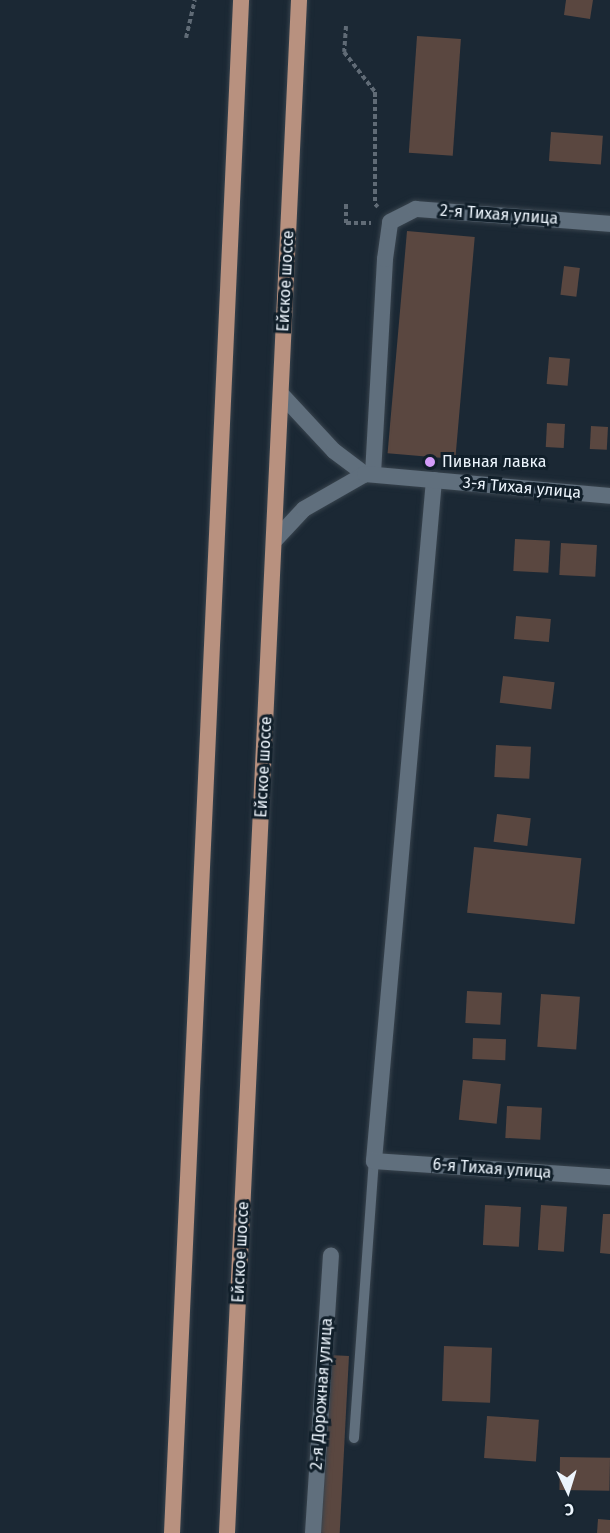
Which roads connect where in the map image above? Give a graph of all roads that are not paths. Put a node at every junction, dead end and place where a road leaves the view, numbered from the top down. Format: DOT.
graph roads {
  1 [pos="241,0"];
  2 [pos="299,0"];
  3 [pos="610,224"];
  4 [pos="281,394"];
  5 [pos="369,474"];
  6 [pos="434,480"];
  7 [pos="610,496"];
  8 [pos="275,540"];
  9 [pos="374,1161"];
  10 [pos="610,1177"];
  11 [pos="331,1256"];
  12 [pos="354,1438"];
  13 [pos="172,1533"];
  14 [pos="227,1533"];
  15 [pos="313,1533"];
  1 -- 13 [label="main road"];
  2 -- 4 [label="main road, Ейское шоссе"];
  3 -- 5 [label="street, 2-я Тихая улица"];
  4 -- 5 [label="street"];
  4 -- 8 [label="main road, Ейское шоссе"];
  5 -- 6 [label="street, 3-я Тихая улица"];
  5 -- 8 [label="street"];
  6 -- 7 [label="street, 3-я Тихая улица"];
  6 -- 9 [label="street"];
  8 -- 14 [label="main road, Ейское шоссе"];
  9 -- 10 [label="street, 6-я Тихая улица"];
  9 -- 12 [label="lane"];
  11 -- 15 [label="street, 2-я Дорожная улица"];
}
